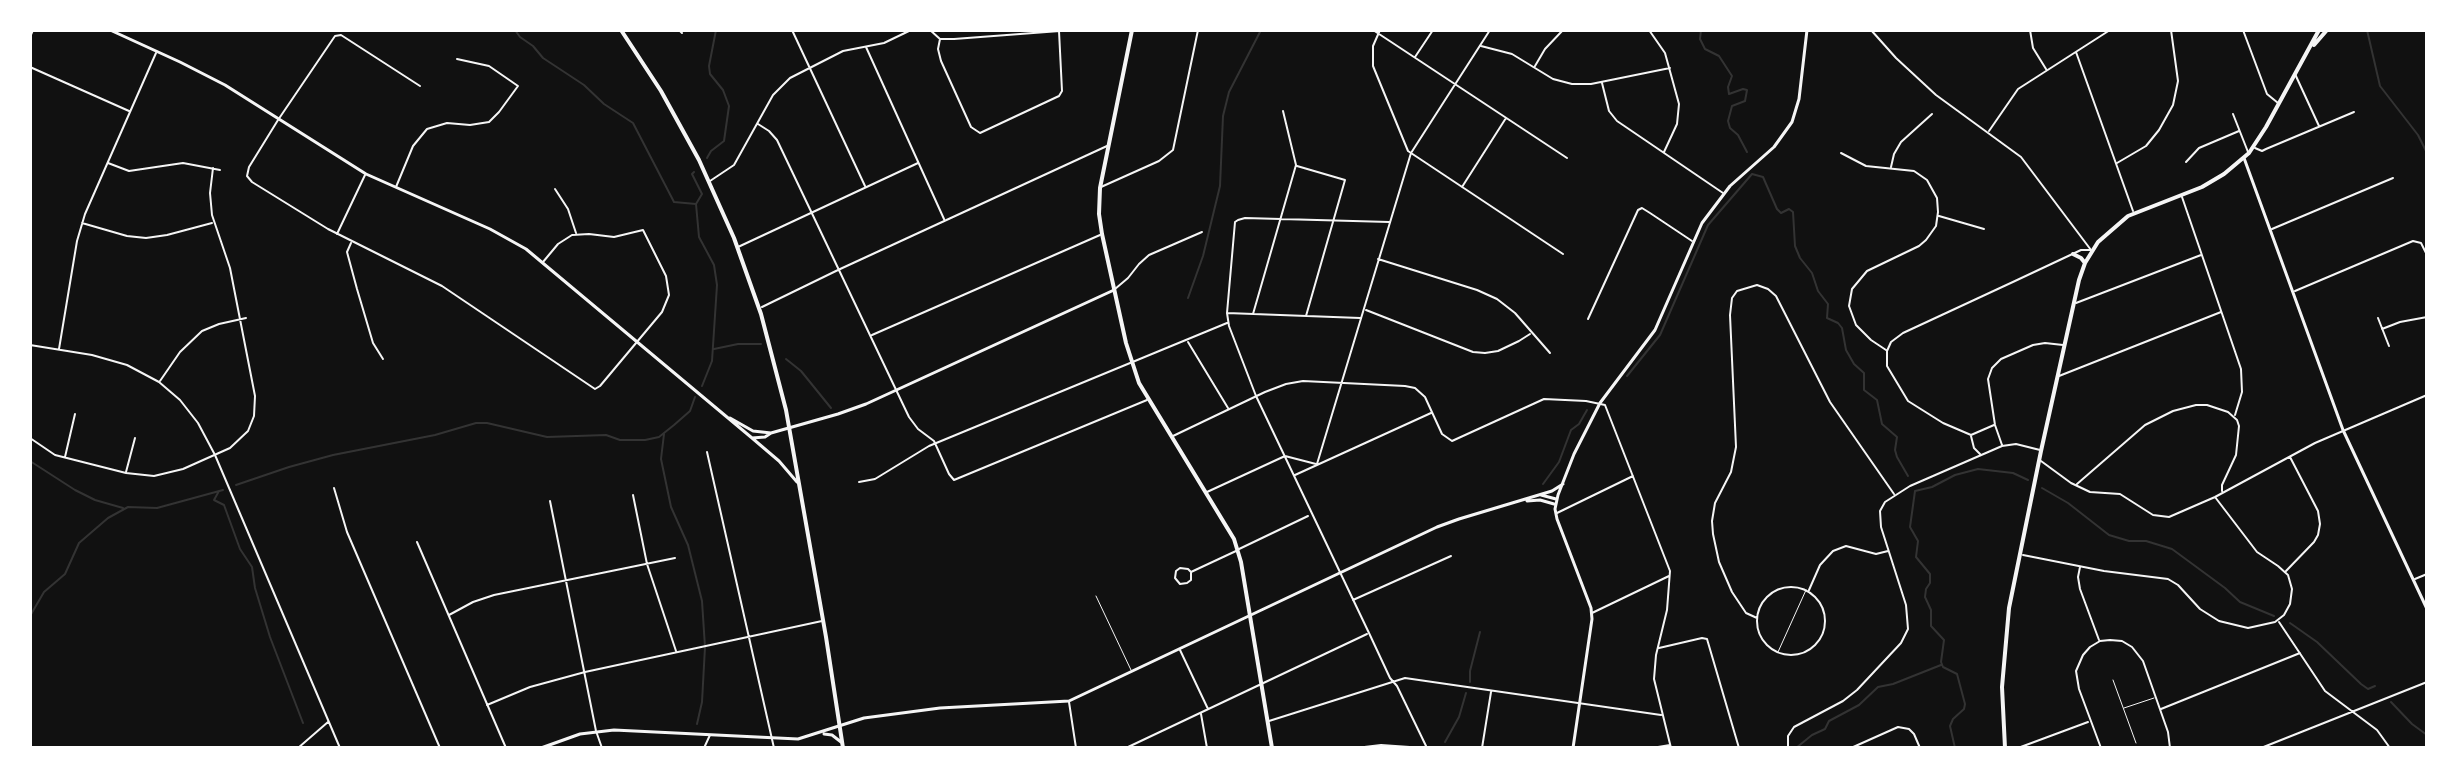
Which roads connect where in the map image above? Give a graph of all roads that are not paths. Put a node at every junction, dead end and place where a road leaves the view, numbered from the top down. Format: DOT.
graph roads {
  1 [pos="33,30"];
  2 [pos="110,30"];
  3 [pos="621,30"];
  4 [pos="792,30"];
  5 [pos="911,30"];
  6 [pos="930,30"];
  7 [pos="1073,30"];
  8 [pos="1132,30"];
  9 [pos="1198,30"];
  10 [pos="1373,30"];
  11 [pos="1433,30"];
  12 [pos="1490,30"];
  13 [pos="1563,30"];
  14 [pos="1649,30"];
  15 [pos="1807,30"];
  16 [pos="1871,30"];
  17 [pos="2030,30"];
  18 [pos="2110,30"];
  19 [pos="2171,30"];
  20 [pos="2243,30"];
  21 [pos="2319,30"];
  22 [pos="2327,30"];
  23 [pos="1059,31"];
  24 [pos="1379,32"];
  25 [pos="30,37"];
  26 [pos="940,39"];
  27 [pos="1480,46"];
  28 [pos="866,47"];
  29 [pos="157,52"];
  30 [pos="2076,52"];
  31 [pos="2307,52"];
  32 [pos="1415,58"];
  33 [pos="457,59"];
  34 [pos="809,66"];
  35 [pos="30,67"];
  36 [pos="1534,67"];
  37 [pos="1670,68"];
  38 [pos="2046,70"];
  39 [pos="2295,74"];
  40 [pos="1601,82"];
  41 [pos="1455,84"];
  42 [pos="420,86"];
  43 [pos="2279,104"];
  44 [pos="1283,111"];
  45 [pos="130,112"];
  46 [pos="2354,112"];
  47 [pos="1932,114"];
  48 [pos="2233,114"];
  49 [pos="1506,118"];
  50 [pos="278,120"];
  51 [pos="758,124"];
  52 [pos="2319,127"];
  53 [pos="2239,131"];
  54 [pos="1988,132"];
  55 [pos="1108,146"];
  56 [pos="2254,147"];
  57 [pos="1411,153"];
  58 [pos="1663,153"];
  59 [pos="1841,153"];
  60 [pos="2249,153"];
  61 [pos="1567,158"];
  62 [pos="2244,158"];
  63 [pos="2186,162"];
  64 [pos="107,163"];
  65 [pos="918,163"];
  66 [pos="2116,163"];
  67 [pos="1296,165"];
  68 [pos="213,168"];
  69 [pos="1891,168"];
  70 [pos="220,170"];
  71 [pos="366,174"];
  72 [pos="2393,178"];
  73 [pos="709,181"];
  74 [pos="865,187"];
  75 [pos="1100,188"];
  76 [pos="1462,188"];
  77 [pos="396,189"];
  78 [pos="555,189"];
  79 [pos="1724,193"];
  80 [pos="2181,195"];
  81 [pos="2133,212"];
  82 [pos="811,213"];
  83 [pos="1938,216"];
  84 [pos="1280,219"];
  85 [pos="945,220"];
  86 [pos="1334,221"];
  87 [pos="1389,222"];
  88 [pos="82,223"];
  89 [pos="214,223"];
  90 [pos="1984,229"];
  91 [pos="2271,230"];
  92 [pos="1202,232"];
  93 [pos="337,234"];
  94 [pos="577,234"];
  95 [pos="1102,234"];
  96 [pos="1693,241"];
  97 [pos="352,242"];
  98 [pos="737,247"];
  99 [pos="2092,251"];
  100 [pos="1563,254"];
  101 [pos="2073,254"];
  102 [pos="2202,255"];
  103 [pos="2427,255"];
  104 [pos="1378,259"];
  105 [pos="543,262"];
  106 [pos="2085,263"];
  107 [pos="838,270"];
  108 [pos="1114,290"];
  109 [pos="2293,291"];
  110 [pos="2075,303"];
  111 [pos="759,309"];
  112 [pos="1364,309"];
  113 [pos="2223,312"];
  114 [pos="1227,313"];
  115 [pos="1253,314"];
  116 [pos="1306,316"];
  117 [pos="2427,317"];
  118 [pos="246,318"];
  119 [pos="1361,318"];
  120 [pos="2378,318"];
  121 [pos="240,319"];
  122 [pos="1588,319"];
  123 [pos="1228,322"];
  124 [pos="2382,329"];
  125 [pos="1531,333"];
  126 [pos="871,336"];
  127 [pos="1187,340"];
  128 [pos="638,341"];
  129 [pos="30,345"];
  130 [pos="2065,345"];
  131 [pos="2389,346"];
  132 [pos="59,350"];
  133 [pos="1887,351"];
  134 [pos="1550,353"];
  135 [pos="383,359"];
  136 [pos="1131,362"];
  137 [pos="2058,376"];
  138 [pos="159,382"];
  139 [pos="1341,383"];
  140 [pos="897,390"];
  141 [pos="2427,395"];
  142 [pos="1256,396"];
  143 [pos="1148,399"];
  144 [pos="1600,403"];
  145 [pos="1228,409"];
  146 [pos="1432,412"];
  147 [pos="75,414"];
  148 [pos="728,417"];
  149 [pos="2234,417"];
  150 [pos="1995,425"];
  151 [pos="789,427"];
  152 [pos="2343,430"];
  153 [pos="771,433"];
  154 [pos="1971,435"];
  155 [pos="1172,437"];
  156 [pos="30,438"];
  157 [pos="135,438"];
  158 [pos="752,438"];
  159 [pos="936,445"];
  160 [pos="2002,446"];
  161 [pos="2041,451"];
  162 [pos="707,452"];
  163 [pos="215,455"];
  164 [pos="1980,455"];
  165 [pos="1285,456"];
  166 [pos="2289,457"];
  167 [pos="65,458"];
  168 [pos="2039,460"];
  169 [pos="1317,464"];
  170 [pos="126,473"];
  171 [pos="1294,475"];
  172 [pos="1633,476"];
  173 [pos="859,482"];
  174 [pos="1563,484"];
  175 [pos="800,485"];
  176 [pos="2076,485"];
  177 [pos="334,488"];
  178 [pos="1207,492"];
  179 [pos="2222,493"];
  180 [pos="1894,494"];
  181 [pos="633,495"];
  182 [pos="1541,495"];
  183 [pos="2215,497"];
  184 [pos="550,501"];
  185 [pos="1519,502"];
  186 [pos="1556,502"];
  187 [pos="1556,514"];
  188 [pos="1308,516"];
  189 [pos="417,542"];
  190 [pos="1237,550"];
  191 [pos="1888,551"];
  192 [pos="2020,555"];
  193 [pos="1451,556"];
  194 [pos="675,558"];
  195 [pos="647,564"];
  196 [pos="2080,567"];
  197 [pos="1191,572"];
  198 [pos="2285,572"];
  199 [pos="1340,574"];
  200 [pos="2427,574"];
  201 [pos="1670,575"];
  202 [pos="2414,580"];
  203 [pos="566,581"];
  204 [pos="1807,591"];
  205 [pos="1096,596"];
  206 [pos="1353,601"];
  207 [pos="2427,609"];
  208 [pos="1592,613"];
  209 [pos="449,615"];
  210 [pos="1250,617"];
  211 [pos="1757,618"];
  212 [pos="2278,620"];
  213 [pos="824,621"];
  214 [pos="1369,633"];
  215 [pos="749,637"];
  216 [pos="2100,641"];
  217 [pos="1657,649"];
  218 [pos="1180,650"];
  219 [pos="1778,652"];
  220 [pos="676,653"];
  221 [pos="2300,653"];
  222 [pos="585,672"];
  223 [pos="1132,672"];
  224 [pos="2113,680"];
  225 [pos="1393,682"];
  226 [pos="2427,682"];
  227 [pos="1261,684"];
  228 [pos="1491,691"];
  229 [pos="2156,697"];
  230 [pos="1069,701"];
  231 [pos="487,705"];
  232 [pos="1579,705"];
  233 [pos="2123,708"];
  234 [pos="2160,709"];
  235 [pos="1208,710"];
  236 [pos="2351,712"];
  237 [pos="1201,713"];
  238 [pos="1662,715"];
  239 [pos="329,721"];
  240 [pos="2091,721"];
  241 [pos="1267,722"];
  242 [pos="841,725"];
  243 [pos="596,731"];
  244 [pos="820,734"];
  245 [pos="710,735"];
  246 [pos="773,737"];
  247 [pos="2281,740"];
  248 [pos="2136,743"];
  249 [pos="843,746"];
  250 [pos="1670,746"];
  251 [pos="298,748"];
  252 [pos="340,748"];
  253 [pos="440,748"];
  254 [pos="506,748"];
  255 [pos="541,748"];
  256 [pos="602,748"];
  257 [pos="704,748"];
  258 [pos="774,748"];
  259 [pos="1076,748"];
  260 [pos="1126,748"];
  261 [pos="1207,748"];
  262 [pos="1272,748"];
  263 [pos="1356,748"];
  264 [pos="1426,748"];
  265 [pos="1482,748"];
  266 [pos="1573,748"];
  267 [pos="1652,748"];
  268 [pos="1739,748"];
  269 [pos="1788,748"];
  270 [pos="1851,748"];
  271 [pos="1920,748"];
  272 [pos="2005,748"];
  273 [pos="2018,748"];
  274 [pos="2101,748"];
  275 [pos="2170,748"];
  276 [pos="2261,748"];
  277 [pos="2284,748"];
  278 [pos="2390,748"];
  1 -- 25 [label="street"];
  2 -- 29 [label="street"];
  3 -- 73 [label="main road"];
  4 -- 34 [label="street"];
  5 -- 28 [label="street"];
  6 -- 26 [label="street"];
  7 -- 23 [label="street"];
  8 -- 55 [label="main road"];
  9 -- 75 [label="street"];
  10 -- 24 [label="street"];
  11 -- 32 [label="street"];
  12 -- 27 [label="street"];
  13 -- 36 [label="street"];
  14 -- 37 [label="street"];
  15 -- 79 [label="street"];
  16 -- 54 [label="street"];
  17 -- 38 [label="street"];
  18 -- 30 [label="street"];
  19 -- 66 [label="street"];
  20 -- 43 [label="street"];
  21 -- 31 [label="main road"];
  22 -- 31 [label="main road"];
  23 -- 26 [label="street"];
  23 -- 26 [label="street"];
  24 -- 32 [label="street"];
  24 -- 57 [label="street"];
  27 -- 36 [label="street"];
  27 -- 41 [label="street"];
  28 -- 34 [label="street"];
  28 -- 65 [label="street"];
  29 -- 45 [label="street"];
  29 -- 50 [label="street"];
  30 -- 38 [label="street"];
  30 -- 66 [label="street"];
  31 -- 39 [label="main road"];
  32 -- 41 [label="street"];
  33 -- 77 [label="street"];
  34 -- 51 [label="street"];
  34 -- 74 [label="street"];
  35 -- 45 [label="street"];
  36 -- 40 [label="street"];
  37 -- 40 [label="street"];
  37 -- 58 [label="street"];
  38 -- 54 [label="street"];
  39 -- 43 [label="main road"];
  39 -- 52 [label="street"];
  40 -- 58 [label="street"];
  41 -- 49 [label="street"];
  41 -- 57 [label="street"];
  42 -- 50 [label="street"];
  43 -- 56 [label="main road"];
  44 -- 67 [label="street"];
  45 -- 64 [label="street"];
  46 -- 52 [label="street"];
  47 -- 69 [label="street"];
  48 -- 53 [label="street"];
  49 -- 61 [label="street"];
  49 -- 76 [label="street"];
  50 -- 71 [label="street"];
  50 -- 93 [label="street"];
  51 -- 73 [label="street"];
  51 -- 82 [label="street"];
  52 -- 56 [label="street"];
  53 -- 60 [label="street"];
  53 -- 63 [label="street"];
  54 -- 99 [label="street"];
  55 -- 75 [label="main road"];
  55 -- 85 [label="street"];
  56 -- 60 [label="main road"];
  57 -- 76 [label="street"];
  57 -- 87 [label="street"];
  58 -- 79 [label="street"];
  59 -- 69 [label="street"];
  60 -- 62 [label="main road"];
  62 -- 80 [label="main road"];
  62 -- 91 [label="street"];
  64 -- 68 [label="street"];
  64 -- 88 [label="street"];
  65 -- 74 [label="street"];
  65 -- 85 [label="street"];
  66 -- 81 [label="street"];
  67 -- 84 [label="street"];
  67 -- 86 [label="street"];
  68 -- 70 [label="street"];
  68 -- 89 [label="street"];
  69 -- 83 [label="street"];
  71 -- 77 [label="street"];
  71 -- 93 [label="street"];
  72 -- 91 [label="street"];
  73 -- 98 [label="main road"];
  74 -- 82 [label="street"];
  75 -- 95 [label="main road"];
  76 -- 100 [label="street"];
  77 -- 105 [label="street"];
  78 -- 94 [label="street"];
  79 -- 96 [label="street"];
  80 -- 81 [label="main road"];
  80 -- 102 [label="street"];
  81 -- 99 [label="main road"];
  82 -- 98 [label="street"];
  82 -- 107 [label="street"];
  83 -- 90 [label="street"];
  83 -- 133 [label="street"];
  84 -- 86 [label="street"];
  84 -- 114 [label="street"];
  84 -- 115 [label="street"];
  85 -- 107 [label="street"];
  86 -- 87 [label="street"];
  86 -- 116 [label="street"];
  87 -- 104 [label="street"];
  88 -- 89 [label="street"];
  88 -- 132 [label="street"];
  89 -- 121 [label="street"];
  91 -- 109 [label="street"];
  92 -- 108 [label="street"];
  93 -- 97 [label="street"];
  94 -- 105 [label="street"];
  94 -- 128 [label="street"];
  95 -- 108 [label="main road"];
  95 -- 126 [label="street"];
  96 -- 122 [label="street"];
  96 -- 144 [label="street"];
  97 -- 128 [label="street"];
  97 -- 135 [label="street"];
  98 -- 111 [label="main road"];
  99 -- 101 [label="street"];
  99 -- 106 [label="main road"];
  101 -- 106 [label="main road"];
  101 -- 133 [label="street"];
  102 -- 110 [label="street"];
  102 -- 113 [label="street"];
  103 -- 109 [label="street"];
  104 -- 112 [label="street"];
  104 -- 125 [label="street"];
  105 -- 128 [label="street"];
  106 -- 110 [label="main road"];
  107 -- 111 [label="street"];
  107 -- 126 [label="street"];
  108 -- 136 [label="main road"];
  108 -- 140 [label="street"];
  109 -- 152 [label="street"];
  110 -- 130 [label="main road"];
  111 -- 151 [label="main road"];
  112 -- 119 [label="street"];
  112 -- 125 [label="street"];
  113 -- 137 [label="street"];
  113 -- 149 [label="street"];
  114 -- 115 [label="street"];
  114 -- 123 [label="street"];
  115 -- 116 [label="street"];
  116 -- 119 [label="street"];
  117 -- 124 [label="street"];
  118 -- 121 [label="street"];
  119 -- 139 [label="street"];
  120 -- 124 [label="street"];
  121 -- 138 [label="street"];
  121 -- 163 [label="street"];
  123 -- 127 [label="street"];
  123 -- 142 [label="street"];
  124 -- 131 [label="street"];
  125 -- 134 [label="street"];
  126 -- 140 [label="street"];
  127 -- 136 [label="street"];
  127 -- 145 [label="street"];
  128 -- 148 [label="street"];
  129 -- 132 [label="street"];
  130 -- 137 [label="main road"];
  130 -- 150 [label="street"];
  132 -- 138 [label="street"];
  133 -- 154 [label="street"];
  136 -- 143 [label="main road"];
  136 -- 159 [label="street"];
  137 -- 161 [label="main road"];
  138 -- 163 [label="street"];
  139 -- 142 [label="street"];
  139 -- 146 [label="street"];
  139 -- 169 [label="street"];
  140 -- 151 [label="street"];
  140 -- 159 [label="street"];
  141 -- 152 [label="street"];
  142 -- 145 [label="street"];
  142 -- 165 [label="street"];
  143 -- 155 [label="main road"];
  143 -- 159 [label="street"];
  144 -- 146 [label="street"];
  144 -- 172 [label="street"];
  144 -- 174 [label="street"];
  145 -- 155 [label="street"];
  146 -- 169 [label="street"];
  147 -- 167 [label="street"];
  148 -- 153 [label="street"];
  148 -- 158 [label="street"];
  149 -- 176 [label="street"];
  149 -- 179 [label="street"];
  150 -- 154 [label="street"];
  150 -- 160 [label="street"];
  151 -- 153 [label="street"];
  151 -- 175 [label="main road"];
  152 -- 166 [label="street"];
  152 -- 202 [label="street"];
  153 -- 158 [label="street"];
  154 -- 164 [label="street"];
  155 -- 178 [label="main road"];
  156 -- 167 [label="street"];
  157 -- 170 [label="street"];
  158 -- 175 [label="street"];
  159 -- 173 [label="street"];
  160 -- 161 [label="street"];
  160 -- 164 [label="street"];
  161 -- 168 [label="main road"];
  162 -- 215 [label="street"];
  163 -- 170 [label="street"];
  163 -- 239 [label="street"];
  164 -- 180 [label="street"];
  165 -- 169 [label="street"];
  165 -- 171 [label="street"];
  165 -- 178 [label="street"];
  166 -- 179 [label="street"];
  166 -- 198 [label="street"];
  167 -- 170 [label="street"];
  168 -- 176 [label="street"];
  168 -- 192 [label="main road"];
  169 -- 171 [label="street"];
  171 -- 199 [label="street"];
  172 -- 187 [label="street"];
  172 -- 201 [label="street"];
  174 -- 182 [label="street"];
  174 -- 186 [label="street"];
  175 -- 213 [label="main road"];
  176 -- 183 [label="street"];
  177 -- 253 [label="street"];
  178 -- 190 [label="main road"];
  179 -- 183 [label="street"];
  180 -- 191 [label="street"];
  180 -- 211 [label="street"];
  181 -- 195 [label="street"];
  182 -- 185 [label="street"];
  182 -- 186 [label="street"];
  183 -- 198 [label="street"];
  184 -- 203 [label="street"];
  185 -- 186 [label="street"];
  185 -- 199 [label="street"];
  186 -- 187 [label="street"];
  187 -- 208 [label="street"];
  188 -- 190 [label="street"];
  189 -- 209 [label="street"];
  190 -- 197 [label="street"];
  190 -- 210 [label="main road"];
  191 -- 204 [label="street"];
  191 -- 269 [label="street"];
  192 -- 196 [label="street"];
  192 -- 272 [label="main road"];
  193 -- 206 [label="street"];
  194 -- 195 [label="street"];
  195 -- 203 [label="street"];
  195 -- 220 [label="street"];
  196 -- 212 [label="street"];
  196 -- 216 [label="street"];
  197 -- 197 [label="street"];
  198 -- 212 [label="street"];
  199 -- 206 [label="street"];
  199 -- 210 [label="street"];
  200 -- 202 [label="street"];
  201 -- 208 [label="street"];
  201 -- 217 [label="street"];
  202 -- 207 [label="street"];
  203 -- 209 [label="street"];
  203 -- 222 [label="street"];
  204 -- 211 [label="street"];
  204 -- 219 [label="lane"];
  204 -- 219 [label="street"];
  205 -- 223 [label="lane"];
  206 -- 214 [label="street"];
  208 -- 232 [label="street"];
  209 -- 231 [label="street"];
  210 -- 218 [label="street"];
  210 -- 227 [label="main road"];
  211 -- 219 [label="street"];
  212 -- 221 [label="street"];
  213 -- 215 [label="street"];
  213 -- 242 [label="main road"];
  214 -- 225 [label="street"];
  214 -- 227 [label="street"];
  215 -- 220 [label="street"];
  215 -- 246 [label="street"];
  216 -- 229 [label="street"];
  216 -- 240 [label="street"];
  217 -- 238 [label="street"];
  217 -- 268 [label="street"];
  218 -- 223 [label="street"];
  218 -- 235 [label="street"];
  220 -- 222 [label="street"];
  221 -- 234 [label="street"];
  221 -- 236 [label="street"];
  222 -- 231 [label="street"];
  222 -- 243 [label="street"];
  223 -- 230 [label="street"];
  224 -- 233 [label="lane"];
  225 -- 228 [label="street"];
  225 -- 241 [label="street"];
  225 -- 264 [label="street"];
  226 -- 236 [label="street"];
  227 -- 235 [label="street"];
  227 -- 241 [label="main road"];
  228 -- 232 [label="street"];
  228 -- 265 [label="street"];
  229 -- 233 [label="lane"];
  229 -- 234 [label="street"];
  230 -- 242 [label="street"];
  230 -- 259 [label="street"];
  231 -- 254 [label="street"];
  232 -- 238 [label="street"];
  232 -- 266 [label="street"];
  233 -- 248 [label="lane"];
  234 -- 275 [label="street"];
  235 -- 237 [label="street"];
  236 -- 247 [label="street"];
  236 -- 278 [label="street"];
  237 -- 260 [label="street"];
  237 -- 261 [label="street"];
  238 -- 250 [label="street"];
  239 -- 251 [label="street"];
  239 -- 252 [label="street"];
  240 -- 273 [label="street"];
  240 -- 274 [label="street"];
  241 -- 262 [label="main road"];
  242 -- 244 [label="street"];
  242 -- 249 [label="main road"];
  243 -- 245 [label="street"];
  243 -- 255 [label="street"];
  243 -- 256 [label="street"];
  244 -- 246 [label="street"];
  244 -- 249 [label="street"];
  245 -- 246 [label="street"];
  245 -- 257 [label="street"];
  246 -- 258 [label="street"];
  247 -- 276 [label="street"];
  247 -- 277 [label="street"];
  250 -- 267 [label="street"];
  263 -- 264 [label="street"];
  270 -- 271 [label="street"];
}
